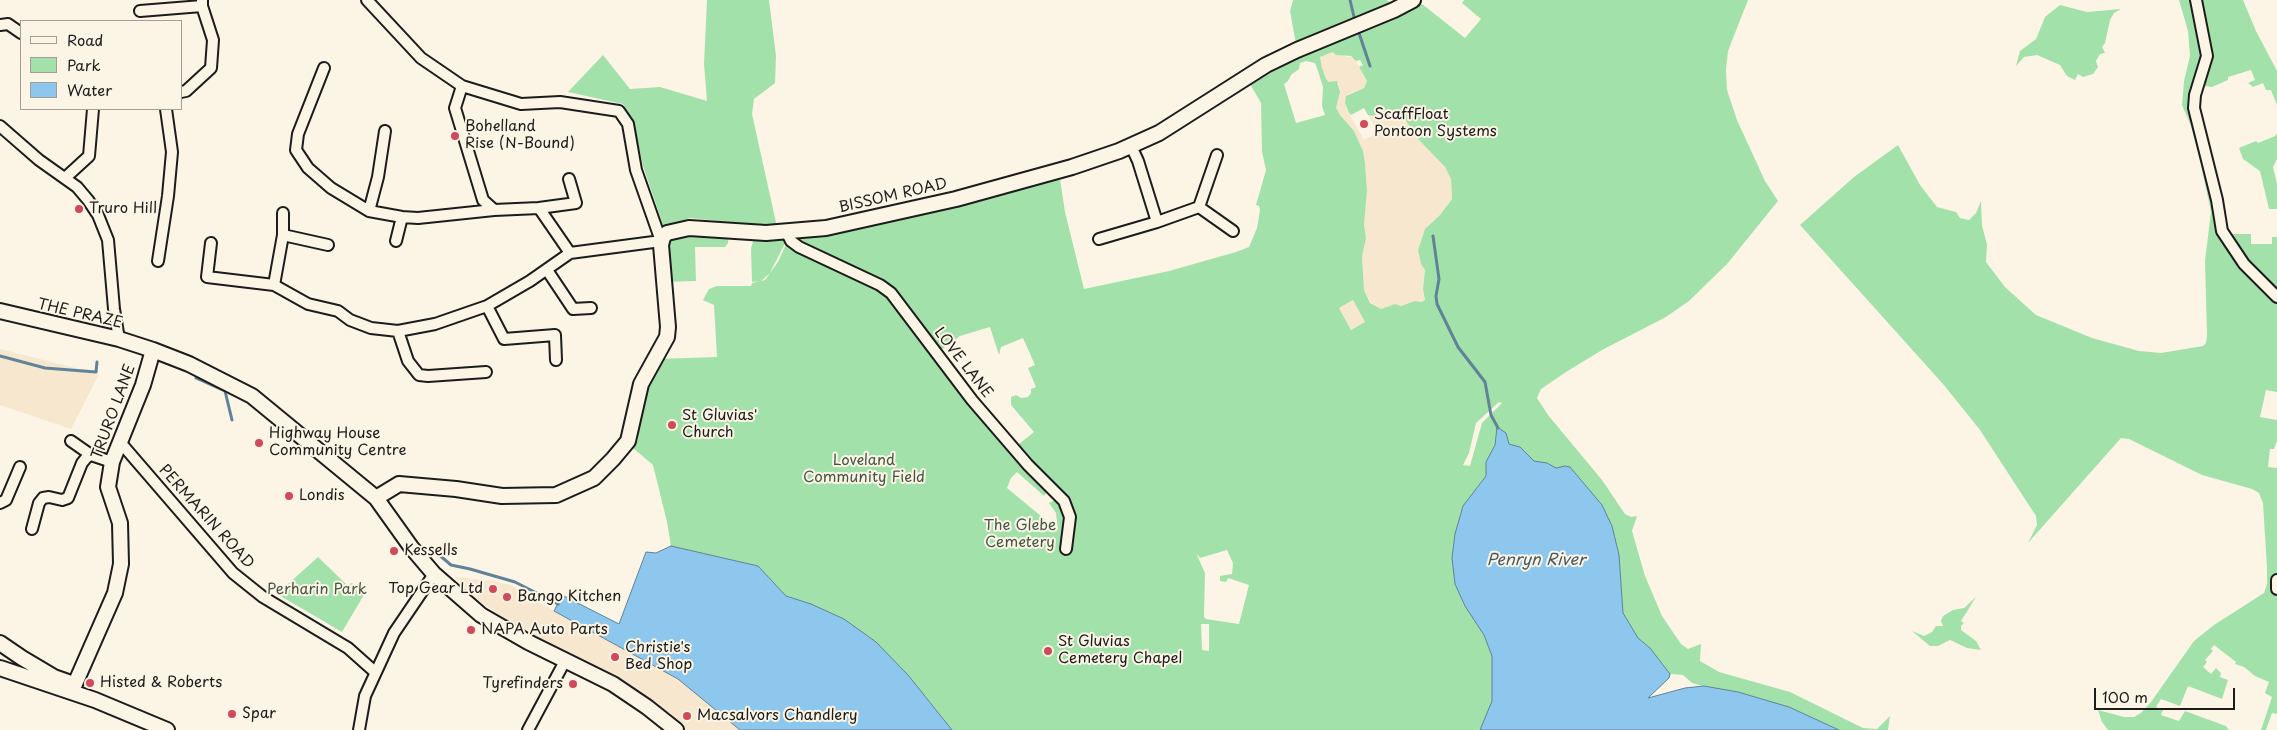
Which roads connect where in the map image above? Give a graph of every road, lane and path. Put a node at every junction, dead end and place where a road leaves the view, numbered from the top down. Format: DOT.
graph roads {
  1 [pos="367,0"];
  2 [pos="1413,0"];
  3 [pos="2196,0"];
  4 [pos="202,3"];
  5 [pos="140,11"];
  6 [pos="0,25"];
  7 [pos="20,32"];
  8 [pos="324,68"];
  9 [pos="462,86"];
  10 [pos="182,92"];
  11 [pos="93,110"];
  12 [pos="166,110"];
  13 [pos="0,127"];
  14 [pos="385,131"];
  15 [pos="1131,146"];
  16 [pos="1217,155"];
  17 [pos="65,178"];
  18 [pos="569,179"];
  19 [pos="1198,207"];
  20 [pos="539,208"];
  21 [pos="494,210"];
  22 [pos="369,211"];
  23 [pos="282,213"];
  24 [pos="402,217"];
  25 [pos="1157,222"];
  26 [pos="1233,231"];
  27 [pos="787,232"];
  28 [pos="282,235"];
  29 [pos="1099,239"];
  30 [pos="396,241"];
  31 [pos="661,241"];
  32 [pos="211,243"];
  33 [pos="328,245"];
  34 [pos="570,253"];
  35 [pos="158,261"];
  36 [pos="547,270"];
  37 [pos="274,285"];
  38 [pos="2277,297"];
  39 [pos="487,306"];
  40 [pos="591,308"];
  41 [pos="0,312"];
  42 [pos="398,331"];
  43 [pos="119,339"];
  44 [pos="153,350"];
  45 [pos="556,360"];
  46 [pos="486,372"];
  47 [pos="71,441"];
  48 [pos="120,442"];
  49 [pos="90,455"];
  50 [pos="112,462"];
  51 [pos="20,467"];
  52 [pos="376,498"];
  53 [pos="0,503"];
  54 [pos="32,529"];
  55 [pos="1066,549"];
  56 [pos="434,574"];
  57 [pos="2277,580"];
  58 [pos="2277,589"];
  59 [pos="0,643"];
  60 [pos="565,661"];
  61 [pos="0,668"];
  62 [pos="375,672"];
  63 [pos="75,684"];
  64 [pos="95,700"];
  65 [pos="671,728"];
  66 [pos="167,730"];
  67 [pos="359,730"];
  68 [pos="528,730"];
  1 -- 9 [label="street"];
  2 -- 15 [label="street, BISSOM ROAD"];
  3 -- 38 [label="street"];
  4 -- 5 [label="street"];
  4 -- 10 [label="street"];
  6 -- 7 [label="street"];
  8 -- 22 [label="street"];
  9 -- 21 [label="street"];
  9 -- 31 [label="street"];
  11 -- 17 [label="street"];
  12 -- 35 [label="street"];
  13 -- 17 [label="street"];
  14 -- 22 [label="street"];
  15 -- 25 [label="street"];
  15 -- 27 [label="street, BISSOM ROAD"];
  16 -- 19 [label="street"];
  17 -- 43 [label="street"];
  18 -- 20 [label="street"];
  19 -- 25 [label="street"];
  19 -- 26 [label="street"];
  20 -- 21 [label="street"];
  20 -- 34 [label="street"];
  21 -- 24 [label="street"];
  22 -- 24 [label="street"];
  23 -- 28 [label="street"];
  24 -- 30 [label="street"];
  25 -- 29 [label="street"];
  27 -- 31 [label="street, BISSOM ROAD"];
  27 -- 55 [label="street, LOVE LANE"];
  28 -- 33 [label="street"];
  28 -- 37 [label="street"];
  31 -- 34 [label="street"];
  31 -- 52 [label="street"];
  32 -- 37 [label="street"];
  34 -- 36 [label="street"];
  36 -- 39 [label="street"];
  36 -- 40 [label="street"];
  37 -- 42 [label="street"];
  39 -- 42 [label="street"];
  39 -- 45 [label="street"];
  41 -- 43 [label="street, THE PRAZE"];
  42 -- 46 [label="street"];
  43 -- 44 [label="street, THE PRAZE"];
  44 -- 48 [label="street, TRURO LANE"];
  44 -- 52 [label="street, THE PRAZE"];
  47 -- 49 [label="street"];
  48 -- 50 [label="street, TRURO LANE"];
  48 -- 62 [label="street, PERMARIN ROAD"];
  49 -- 50 [label="street"];
  49 -- 54 [label="street"];
  50 -- 63 [label="street, TRURO LANE"];
  51 -- 53 [label="street"];
  52 -- 56 [label="street, THE PRAZE"];
  56 -- 60 [label="street, THE PRAZE"];
  56 -- 62 [label="street"];
  57 -- 58 [label="street"];
  59 -- 63 [label="street"];
  60 -- 65 [label="street, THE PRAZE"];
  60 -- 68 [label="street"];
  61 -- 64 [label="street"];
  62 -- 67 [label="street"];
  63 -- 64 [label="street"];
  64 -- 66 [label="street"];
}
